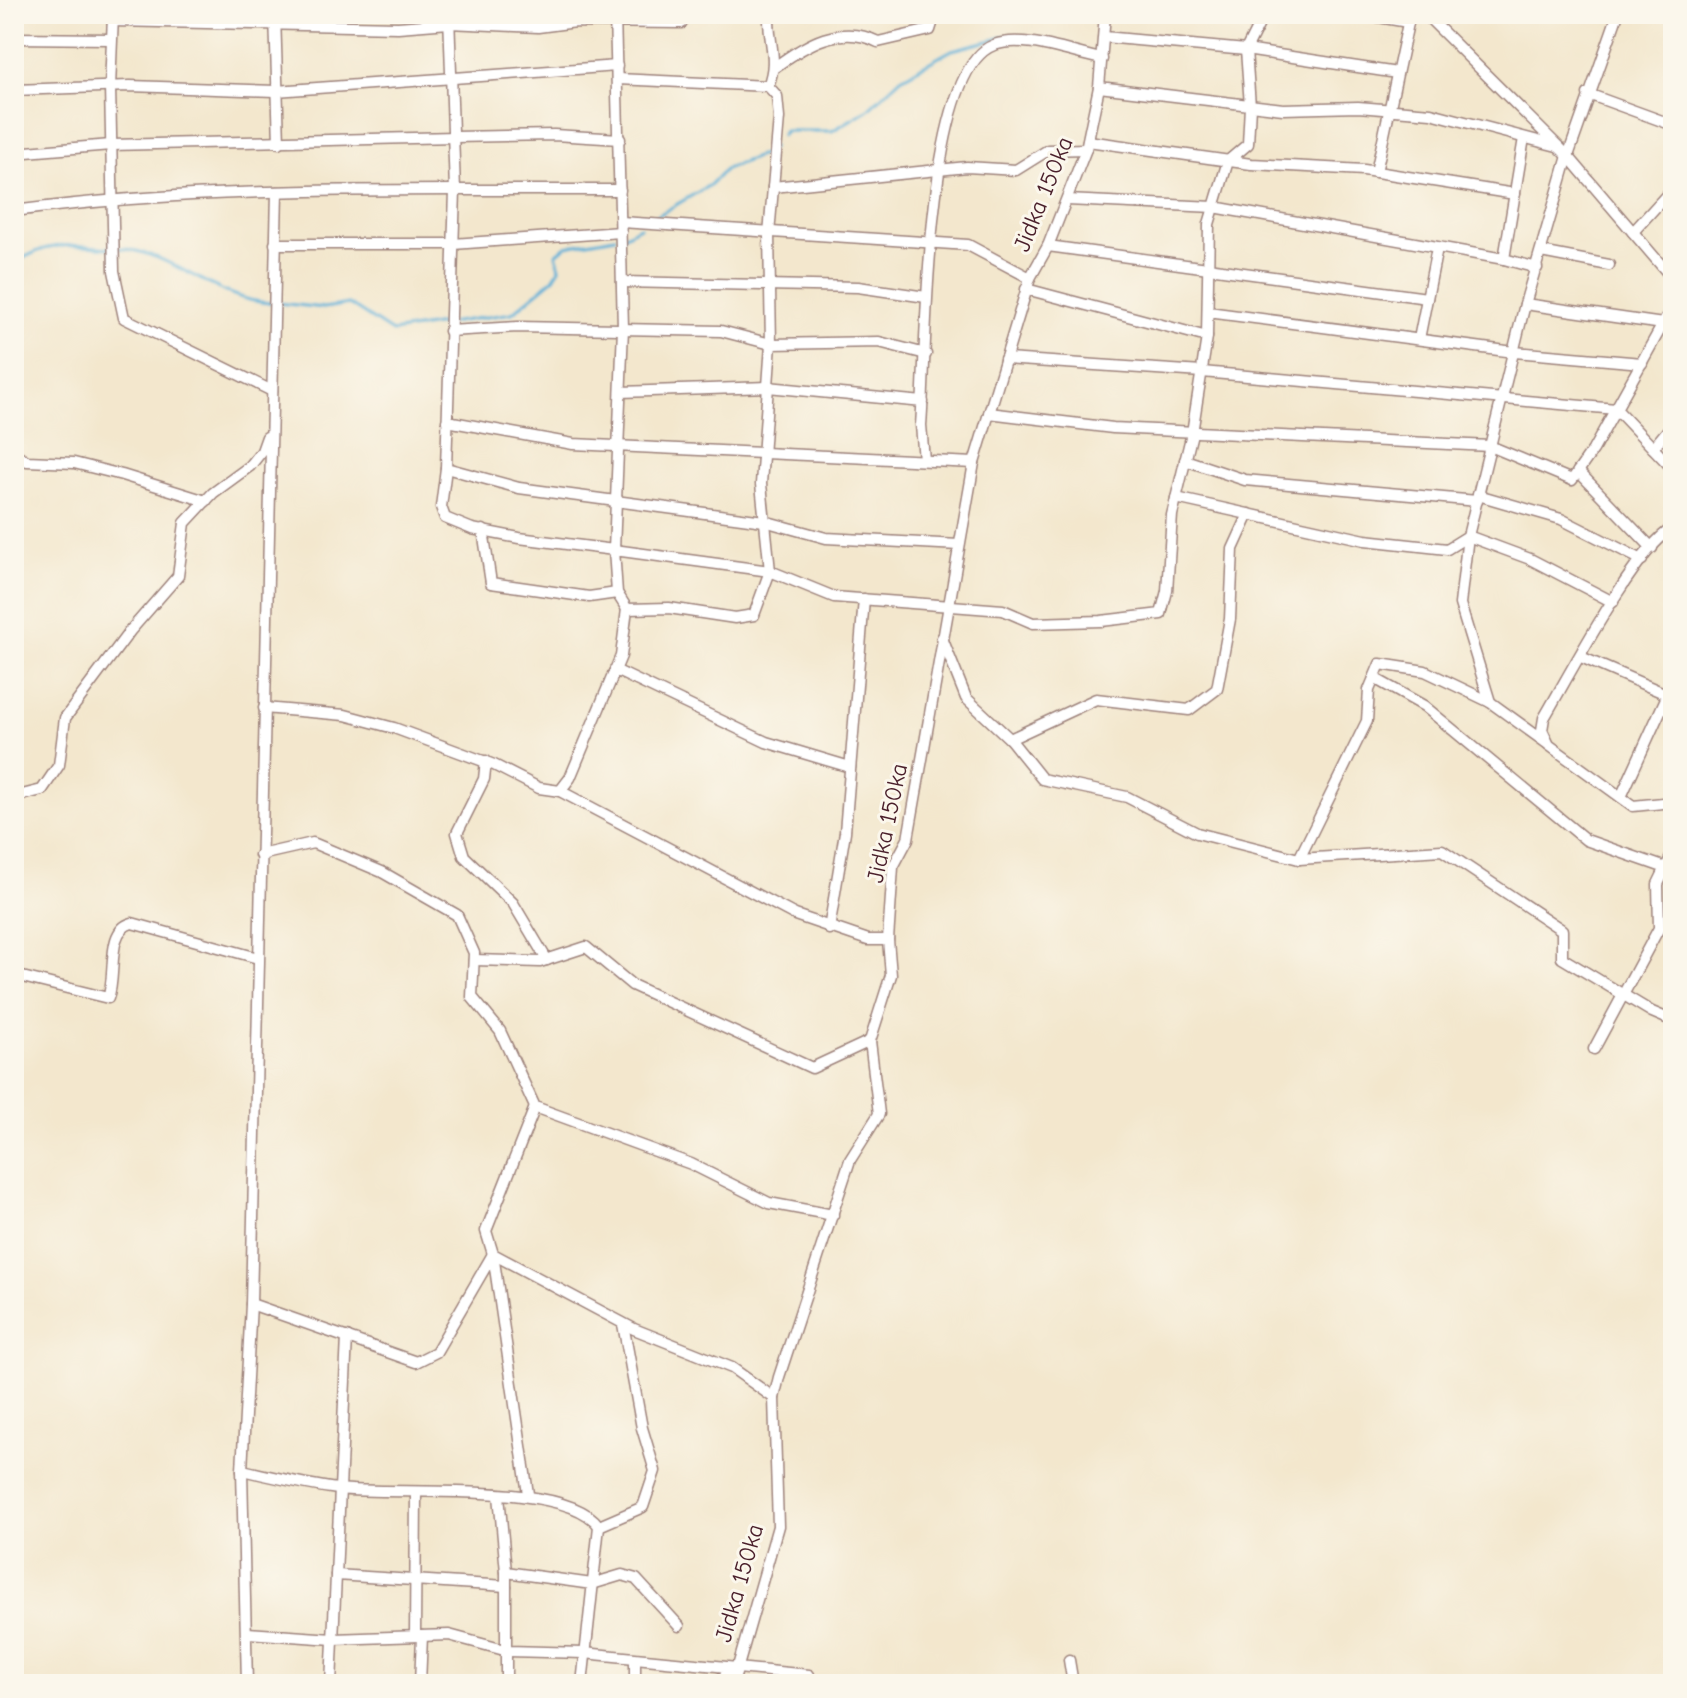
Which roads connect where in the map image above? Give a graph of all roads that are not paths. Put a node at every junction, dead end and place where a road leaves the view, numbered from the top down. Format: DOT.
graph roads {
  1 [pos="769,14"];
  2 [pos="935,14"];
  3 [pos="1105,14"];
  4 [pos="1264,14"];
  5 [pos="1361,14"];
  6 [pos="1425,14"];
  7 [pos="1618,14"];
  8 [pos="113,17"];
  9 [pos="449,18"];
  10 [pos="1409,18"];
  11 [pos="275,19"];
  12 [pos="616,19"];
  13 [pos="682,23"];
  14 [pos="1104,37"];
  15 [pos="14,38"];
  16 [pos="110,39"];
  17 [pos="1246,50"];
  18 [pos="1102,59"];
  19 [pos="617,66"];
  20 [pos="775,67"];
  21 [pos="1397,73"];
  22 [pos="451,76"];
  23 [pos="617,79"];
  24 [pos="768,86"];
  25 [pos="110,87"];
  26 [pos="1099,87"];
  27 [pos="14,90"];
  28 [pos="276,91"];
  29 [pos="1588,94"];
  30 [pos="1250,106"];
  31 [pos="1389,110"];
  32 [pos="1673,125"];
  33 [pos="455,137"];
  34 [pos="1524,138"];
  35 [pos="620,139"];
  36 [pos="279,143"];
  37 [pos="111,145"];
  38 [pos="1087,145"];
  39 [pos="1557,146"];
  40 [pos="14,153"];
  41 [pos="1568,156"];
  42 [pos="1228,161"];
  43 [pos="1673,167"];
  44 [pos="940,171"];
  45 [pos="1376,172"];
  46 [pos="1673,174"];
  47 [pos="773,187"];
  48 [pos="1673,188"];
  49 [pos="620,190"];
  50 [pos="455,191"];
  51 [pos="277,192"];
  52 [pos="1515,194"];
  53 [pos="112,198"];
  54 [pos="1067,200"];
  55 [pos="1214,207"];
  56 [pos="14,211"];
  57 [pos="621,227"];
  58 [pos="1633,232"];
  59 [pos="769,234"];
  60 [pos="931,241"];
  61 [pos="275,244"];
  62 [pos="453,244"];
  63 [pos="1048,246"];
  64 [pos="1437,248"];
  65 [pos="1541,252"];
  66 [pos="1504,259"];
  67 [pos="1609,265"];
  68 [pos="1537,268"];
  69 [pos="1208,270"];
  70 [pos="1030,278"];
  71 [pos="1673,279"];
  72 [pos="622,282"];
  73 [pos="771,286"];
  74 [pos="1026,289"];
  75 [pos="926,297"];
  76 [pos="1427,298"];
  77 [pos="1525,304"];
  78 [pos="1673,306"];
  79 [pos="1208,312"];
  80 [pos="1663,324"];
  81 [pos="623,328"];
  82 [pos="449,331"];
  83 [pos="1207,337"];
  84 [pos="1419,339"];
  85 [pos="771,344"];
  86 [pos="1514,352"];
  87 [pos="926,354"];
  88 [pos="1005,359"];
  89 [pos="1642,363"];
  90 [pos="1202,372"];
  91 [pos="768,387"];
  92 [pos="272,391"];
  93 [pos="621,392"];
  94 [pos="1501,400"];
  95 [pos="923,402"];
  96 [pos="1616,409"];
  97 [pos="989,413"];
  98 [pos="447,421"];
  99 [pos="271,423"];
  100 [pos="1673,424"];
  101 [pos="1192,433"];
  102 [pos="619,444"];
  103 [pos="1490,446"];
  104 [pos="1653,448"];
  105 [pos="14,453"];
  106 [pos="762,453"];
  107 [pos="924,460"];
  108 [pos="1185,460"];
  109 [pos="974,463"];
  110 [pos="446,468"];
  111 [pos="1673,469"];
  112 [pos="1578,471"];
  113 [pos="1176,498"];
  114 [pos="1477,498"];
  115 [pos="617,500"];
  116 [pos="206,501"];
  117 [pos="1249,514"];
  118 [pos="764,521"];
  119 [pos="1673,528"];
  120 [pos="483,530"];
  121 [pos="1468,536"];
  122 [pos="959,545"];
  123 [pos="1652,548"];
  124 [pos="614,550"];
  125 [pos="1642,560"];
  126 [pos="770,571"];
  127 [pos="617,593"];
  128 [pos="864,599"];
  129 [pos="1613,602"];
  130 [pos="948,604"];
  131 [pos="627,609"];
  132 [pos="942,637"];
  133 [pos="1581,657"];
  134 [pos="615,670"];
  135 [pos="1374,678"];
  136 [pos="1673,683"];
  137 [pos="1671,696"];
  138 [pos="1490,702"];
  139 [pos="264,708"];
  140 [pos="1010,739"];
  141 [pos="1549,745"];
  142 [pos="486,761"];
  143 [pos="850,767"];
  144 [pos="560,791"];
  145 [pos="14,797"];
  146 [pos="1621,797"];
  147 [pos="1673,802"];
  148 [pos="1673,853"];
  149 [pos="260,855"];
  150 [pos="1299,859"];
  151 [pos="1666,868"];
  152 [pos="829,929"];
  153 [pos="888,940"];
  154 [pos="258,958"];
  155 [pos="474,960"];
  156 [pos="547,960"];
  157 [pos="14,975"];
  158 [pos="1621,995"];
  159 [pos="1673,1021"];
  160 [pos="870,1041"];
  161 [pos="1594,1049"];
  162 [pos="535,1107"];
  163 [pos="833,1215"];
  164 [pos="493,1254"];
  165 [pos="251,1304"];
  166 [pos="623,1324"];
  167 [pos="347,1337"];
  168 [pos="774,1398"];
  169 [pos="242,1470"];
  170 [pos="338,1489"];
  171 [pos="416,1493"];
  172 [pos="528,1494"];
  173 [pos="499,1495"];
  174 [pos="599,1526"];
  175 [pos="506,1572"];
  176 [pos="336,1575"];
  177 [pos="415,1579"];
  178 [pos="592,1584"];
  179 [pos="506,1586"];
  180 [pos="679,1626"];
  181 [pos="248,1633"];
  182 [pos="419,1636"];
  183 [pos="333,1639"];
  184 [pos="508,1651"];
  185 [pos="584,1653"];
  186 [pos="635,1659"];
  187 [pos="1069,1660"];
  188 [pos="735,1667"];
  189 [pos="247,1684"];
  190 [pos="331,1684"];
  191 [pos="420,1684"];
  192 [pos="506,1684"];
  193 [pos="582,1684"];
  194 [pos="635,1684"];
  195 [pos="715,1684"];
  196 [pos="733,1684"];
  197 [pos="808,1684"];
  198 [pos="1073,1684"];
  1 -- 20 [label="street"];
  2 -- 20 [label="street"];
  3 -- 14 [label="street, Jidka 150ka"];
  4 -- 17 [label="street"];
  5 -- 10 [label="street"];
  6 -- 39 [label="street"];
  7 -- 29 [label="street"];
  8 -- 11 [label="street"];
  8 -- 16 [label="street"];
  9 -- 11 [label="street"];
  9 -- 12 [label="street"];
  9 -- 22 [label="street"];
  10 -- 21 [label="street"];
  11 -- 28 [label="street"];
  12 -- 13 [label="street"];
  12 -- 19 [label="street"];
  14 -- 17 [label="street"];
  14 -- 18 [label="street, Jidka 150ka"];
  15 -- 16 [label="street"];
  16 -- 25 [label="street"];
  17 -- 21 [label="street"];
  17 -- 30 [label="street"];
  18 -- 26 [label="street, Jidka 150ka"];
  18 -- 44 [label="street"];
  19 -- 22 [label="street"];
  19 -- 23 [label="street"];
  20 -- 24 [label="street"];
  21 -- 31 [label="street"];
  22 -- 28 [label="street"];
  22 -- 33 [label="street"];
  23 -- 24 [label="street"];
  23 -- 35 [label="street"];
  24 -- 47 [label="street"];
  25 -- 27 [label="street"];
  25 -- 28 [label="street"];
  25 -- 37 [label="street"];
  26 -- 30 [label="street"];
  26 -- 38 [label="street, Jidka 150ka"];
  28 -- 36 [label="street"];
  29 -- 32 [label="street"];
  29 -- 41 [label="street"];
  30 -- 31 [label="street"];
  30 -- 42 [label="street"];
  31 -- 34 [label="street"];
  31 -- 45 [label="street"];
  33 -- 35 [label="street"];
  33 -- 36 [label="street"];
  33 -- 50 [label="street"];
  34 -- 39 [label="street"];
  34 -- 52 [label="street"];
  35 -- 49 [label="street"];
  36 -- 37 [label="street"];
  37 -- 40 [label="street"];
  37 -- 53 [label="street"];
  38 -- 42 [label="street"];
  38 -- 44 [label="street"];
  38 -- 54 [label="street, Jidka 150ka"];
  39 -- 41 [label="street"];
  41 -- 58 [label="street"];
  41 -- 65 [label="street"];
  42 -- 45 [label="street"];
  42 -- 55 [label="street"];
  43 -- 46 [label="street"];
  44 -- 47 [label="street"];
  44 -- 60 [label="street"];
  45 -- 52 [label="street"];
  47 -- 59 [label="street"];
  48 -- 58 [label="street"];
  49 -- 50 [label="street"];
  49 -- 57 [label="street"];
  50 -- 51 [label="street"];
  50 -- 62 [label="street"];
  51 -- 53 [label="street"];
  51 -- 61 [label="street"];
  52 -- 66 [label="street"];
  53 -- 56 [label="street"];
  53 -- 92 [label="street"];
  54 -- 55 [label="street"];
  54 -- 63 [label="street, Jidka 150ka"];
  55 -- 64 [label="street"];
  55 -- 69 [label="street"];
  57 -- 59 [label="street"];
  57 -- 62 [label="street"];
  57 -- 72 [label="street"];
  58 -- 71 [label="street"];
  59 -- 60 [label="street"];
  59 -- 73 [label="street"];
  60 -- 70 [label="street"];
  60 -- 75 [label="street"];
  61 -- 62 [label="street"];
  61 -- 92 [label="street"];
  62 -- 82 [label="street"];
  63 -- 69 [label="street"];
  63 -- 70 [label="street, Jidka 150ka"];
  64 -- 66 [label="street"];
  64 -- 76 [label="street"];
  65 -- 67 [label="street"];
  65 -- 68 [label="street"];
  66 -- 68 [label="street"];
  68 -- 77 [label="street"];
  69 -- 76 [label="street"];
  69 -- 79 [label="street"];
  70 -- 74 [label="street, Jidka 150ka"];
  72 -- 73 [label="street"];
  72 -- 81 [label="street"];
  73 -- 75 [label="street"];
  73 -- 85 [label="street"];
  74 -- 83 [label="street"];
  74 -- 88 [label="street, Jidka 150ka"];
  75 -- 87 [label="street"];
  76 -- 84 [label="street"];
  77 -- 80 [label="street"];
  77 -- 86 [label="street"];
  78 -- 80 [label="street"];
  79 -- 83 [label="street"];
  79 -- 84 [label="street"];
  80 -- 89 [label="street"];
  81 -- 82 [label="street"];
  81 -- 85 [label="street"];
  81 -- 93 [label="street"];
  82 -- 98 [label="street"];
  83 -- 90 [label="street"];
  84 -- 86 [label="street"];
  85 -- 87 [label="street"];
  85 -- 91 [label="street"];
  86 -- 89 [label="street"];
  86 -- 94 [label="street"];
  87 -- 95 [label="street"];
  88 -- 90 [label="street"];
  88 -- 97 [label="street, Jidka 150ka"];
  89 -- 96 [label="street"];
  90 -- 94 [label="street"];
  90 -- 101 [label="street"];
  91 -- 93 [label="street"];
  91 -- 95 [label="street"];
  91 -- 106 [label="street"];
  92 -- 99 [label="street"];
  93 -- 102 [label="street"];
  94 -- 96 [label="street"];
  94 -- 103 [label="street"];
  95 -- 107 [label="street"];
  96 -- 104 [label="street"];
  96 -- 112 [label="street"];
  97 -- 101 [label="street"];
  97 -- 109 [label="street, Jidka 150ka"];
  98 -- 102 [label="street"];
  98 -- 110 [label="street"];
  99 -- 116 [label="street"];
  99 -- 139 [label="street"];
  100 -- 104 [label="street"];
  101 -- 103 [label="street"];
  101 -- 108 [label="street"];
  102 -- 106 [label="street"];
  102 -- 115 [label="street"];
  103 -- 112 [label="street"];
  103 -- 114 [label="street"];
  104 -- 111 [label="street"];
  105 -- 116 [label="street"];
  106 -- 107 [label="street"];
  106 -- 118 [label="street"];
  107 -- 109 [label="street"];
  108 -- 113 [label="street"];
  108 -- 114 [label="street"];
  109 -- 122 [label="street, Jidka 150ka"];
  110 -- 115 [label="street"];
  110 -- 120 [label="street"];
  112 -- 123 [label="street"];
  113 -- 117 [label="street"];
  113 -- 130 [label="street"];
  114 -- 121 [label="street"];
  114 -- 125 [label="street"];
  115 -- 118 [label="street"];
  115 -- 124 [label="street"];
  116 -- 145 [label="street"];
  117 -- 121 [label="street"];
  117 -- 140 [label="street"];
  118 -- 122 [label="street"];
  118 -- 126 [label="street"];
  119 -- 123 [label="street"];
  120 -- 124 [label="street"];
  120 -- 127 [label="street"];
  121 -- 129 [label="street"];
  121 -- 138 [label="street"];
  122 -- 130 [label="street, Jidka 150ka"];
  123 -- 125 [label="street"];
  124 -- 126 [label="street"];
  124 -- 127 [label="street"];
  125 -- 129 [label="street"];
  126 -- 128 [label="street"];
  126 -- 131 [label="street"];
  127 -- 131 [label="street"];
  128 -- 130 [label="street"];
  128 -- 143 [label="street"];
  129 -- 133 [label="street"];
  130 -- 132 [label="street, Jidka 150ka"];
  131 -- 134 [label="street"];
  132 -- 140 [label="street"];
  132 -- 153 [label="street, Jidka 150ka"];
  133 -- 137 [label="street"];
  133 -- 141 [label="street"];
  134 -- 143 [label="street"];
  134 -- 144 [label="street"];
  135 -- 138 [label="street"];
  135 -- 150 [label="street"];
  135 -- 151 [label="street"];
  136 -- 137 [label="street"];
  137 -- 146 [label="street"];
  138 -- 141 [label="street"];
  139 -- 142 [label="street"];
  139 -- 149 [label="street"];
  140 -- 150 [label="street"];
  141 -- 146 [label="street"];
  142 -- 144 [label="street"];
  142 -- 156 [label="street"];
  143 -- 152 [label="street"];
  144 -- 152 [label="street"];
  146 -- 147 [label="street"];
  148 -- 151 [label="street"];
  149 -- 154 [label="street"];
  149 -- 155 [label="street"];
  150 -- 158 [label="street"];
  151 -- 158 [label="street"];
  152 -- 153 [label="street"];
  153 -- 160 [label="street, Jidka 150ka"];
  154 -- 157 [label="street"];
  154 -- 165 [label="street"];
  155 -- 156 [label="street"];
  155 -- 162 [label="street"];
  156 -- 160 [label="street"];
  158 -- 159 [label="street"];
  158 -- 161 [label="street"];
  160 -- 163 [label="street, Jidka 150ka"];
  162 -- 163 [label="street"];
  162 -- 164 [label="street"];
  163 -- 168 [label="street, Jidka 150ka"];
  164 -- 166 [label="street"];
  164 -- 167 [label="street"];
  164 -- 172 [label="street"];
  165 -- 167 [label="street"];
  165 -- 169 [label="street"];
  166 -- 168 [label="street"];
  166 -- 174 [label="street"];
  167 -- 170 [label="street"];
  168 -- 188 [label="street, Jidka 150ka"];
  169 -- 170 [label="street"];
  169 -- 181 [label="street"];
  170 -- 171 [label="street"];
  170 -- 176 [label="street"];
  171 -- 173 [label="street"];
  171 -- 177 [label="street"];
  172 -- 173 [label="street"];
  172 -- 174 [label="street"];
  173 -- 175 [label="street"];
  174 -- 178 [label="street"];
  175 -- 178 [label="street"];
  175 -- 179 [label="street"];
  176 -- 177 [label="street"];
  176 -- 183 [label="street"];
  177 -- 179 [label="street"];
  177 -- 182 [label="street"];
  178 -- 180 [label="street"];
  178 -- 185 [label="street"];
  179 -- 184 [label="street"];
  181 -- 183 [label="street"];
  181 -- 189 [label="street"];
  182 -- 183 [label="street"];
  182 -- 184 [label="street"];
  182 -- 191 [label="street"];
  183 -- 190 [label="street"];
  184 -- 185 [label="street"];
  184 -- 192 [label="street"];
  185 -- 186 [label="street"];
  185 -- 193 [label="street"];
  186 -- 188 [label="street"];
  186 -- 194 [label="street"];
  187 -- 198 [label="street"];
  188 -- 195 [label="street"];
  188 -- 196 [label="street, Jidka 150ka"];
  188 -- 197 [label="street"];
}
